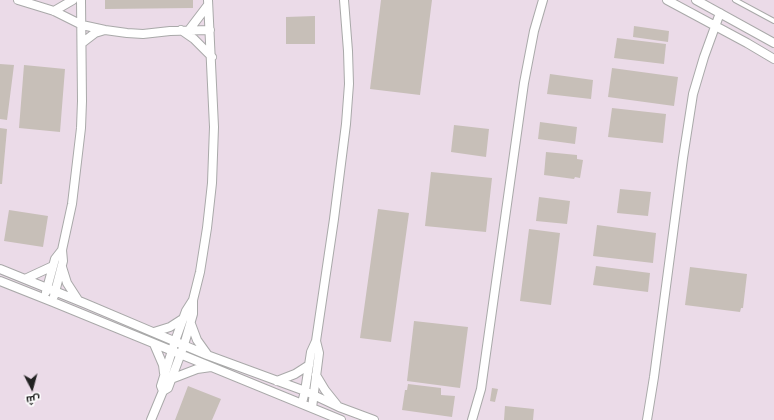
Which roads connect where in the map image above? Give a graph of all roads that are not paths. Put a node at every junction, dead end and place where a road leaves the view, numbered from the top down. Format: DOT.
graph roads {
  1 [pos="18,0"];
  2 [pos="73,0"];
  3 [pos="81,0"];
  4 [pos="344,0"];
  5 [pos="543,0"];
  6 [pos="667,0"];
  7 [pos="696,0"];
  8 [pos="735,0"];
  9 [pos="208,2"];
  10 [pos="54,11"];
  11 [pos="720,13"];
  12 [pos="774,21"];
  13 [pos="82,25"];
  14 [pos="715,26"];
  15 [pos="104,30"];
  16 [pos="185,30"];
  17 [pos="210,30"];
  18 [pos="82,43"];
  19 [pos="774,43"];
  20 [pos="212,56"];
  21 [pos="774,59"];
  22 [pos="62,250"];
  23 [pos="53,266"];
  24 [pos="62,267"];
  25 [pos="0,269"];
  26 [pos="26,280"];
  27 [pos="0,281"];
  28 [pos="47,288"];
  29 [pos="56,291"];
  30 [pos="44,298"];
  31 [pos="78,300"];
  32 [pos="194,300"];
  33 [pos="53,302"];
  34 [pos="184,318"];
  35 [pos="191,323"];
  36 [pos="154,332"];
  37 [pos="316,341"];
  38 [pos="175,342"];
  39 [pos="154,344"];
  40 [pos="184,345"];
  41 [pos="172,351"];
  42 [pos="181,354"];
  43 [pos="207,355"];
  44 [pos="309,365"];
  45 [pos="211,367"];
  46 [pos="316,375"];
  47 [pos="168,376"];
  48 [pos="277,381"];
  49 [pos="305,391"];
  50 [pos="314,396"];
  51 [pos="302,403"];
  52 [pos="339,407"];
  53 [pos="312,408"];
  54 [pos="151,420"];
  55 [pos="341,420"];
  56 [pos="374,420"];
  57 [pos="472,420"];
  58 [pos="647,420"];
  1 -- 10 [label="street"];
  2 -- 10 [label="street"];
  3 -- 13 [label="street"];
  4 -- 37 [label="street"];
  5 -- 57 [label="street"];
  6 -- 14 [label="street"];
  7 -- 11 [label="street"];
  8 -- 12 [label="lane"];
  9 -- 16 [label="street"];
  9 -- 17 [label="street"];
  10 -- 13 [label="street"];
  11 -- 14 [label="street"];
  11 -- 19 [label="street"];
  13 -- 15 [label="street"];
  13 -- 18 [label="street"];
  14 -- 21 [label="street"];
  14 -- 58 [label="street"];
  15 -- 16 [label="street"];
  15 -- 18 [label="street"];
  16 -- 17 [label="street"];
  16 -- 20 [label="street"];
  17 -- 20 [label="street"];
  18 -- 22 [label="street"];
  20 -- 32 [label="street"];
  22 -- 23 [label="street"];
  22 -- 24 [label="street"];
  23 -- 26 [label="street"];
  23 -- 28 [label="street"];
  24 -- 29 [label="street"];
  24 -- 31 [label="street"];
  25 -- 26 [label="street"];
  26 -- 28 [label="street"];
  27 -- 30 [label="street"];
  28 -- 29 [label="street"];
  28 -- 30 [label="street"];
  29 -- 31 [label="street"];
  29 -- 33 [label="street"];
  30 -- 33 [label="street"];
  31 -- 36 [label="street"];
  32 -- 34 [label="street"];
  32 -- 35 [label="street"];
  33 -- 39 [label="street"];
  34 -- 36 [label="street"];
  34 -- 38 [label="street"];
  35 -- 40 [label="street"];
  35 -- 43 [label="street"];
  36 -- 38 [label="street"];
  37 -- 44 [label="street"];
  37 -- 46 [label="street"];
  38 -- 40 [label="street"];
  38 -- 41 [label="street"];
  39 -- 41 [label="street"];
  39 -- 47 [label="street"];
  40 -- 42 [label="street"];
  40 -- 43 [label="street"];
  41 -- 42 [label="street"];
  41 -- 47 [label="street"];
  42 -- 45 [label="street"];
  42 -- 47 [label="street"];
  43 -- 48 [label="street"];
  44 -- 48 [label="street"];
  44 -- 49 [label="street"];
  45 -- 47 [label="street"];
  45 -- 51 [label="street"];
  46 -- 50 [label="street"];
  46 -- 52 [label="street"];
  47 -- 54 [label="street"];
  48 -- 49 [label="street"];
  49 -- 50 [label="street"];
  49 -- 51 [label="street"];
  50 -- 52 [label="street"];
  50 -- 53 [label="street"];
  51 -- 53 [label="street"];
  52 -- 56 [label="street"];
  53 -- 55 [label="street"];
}
